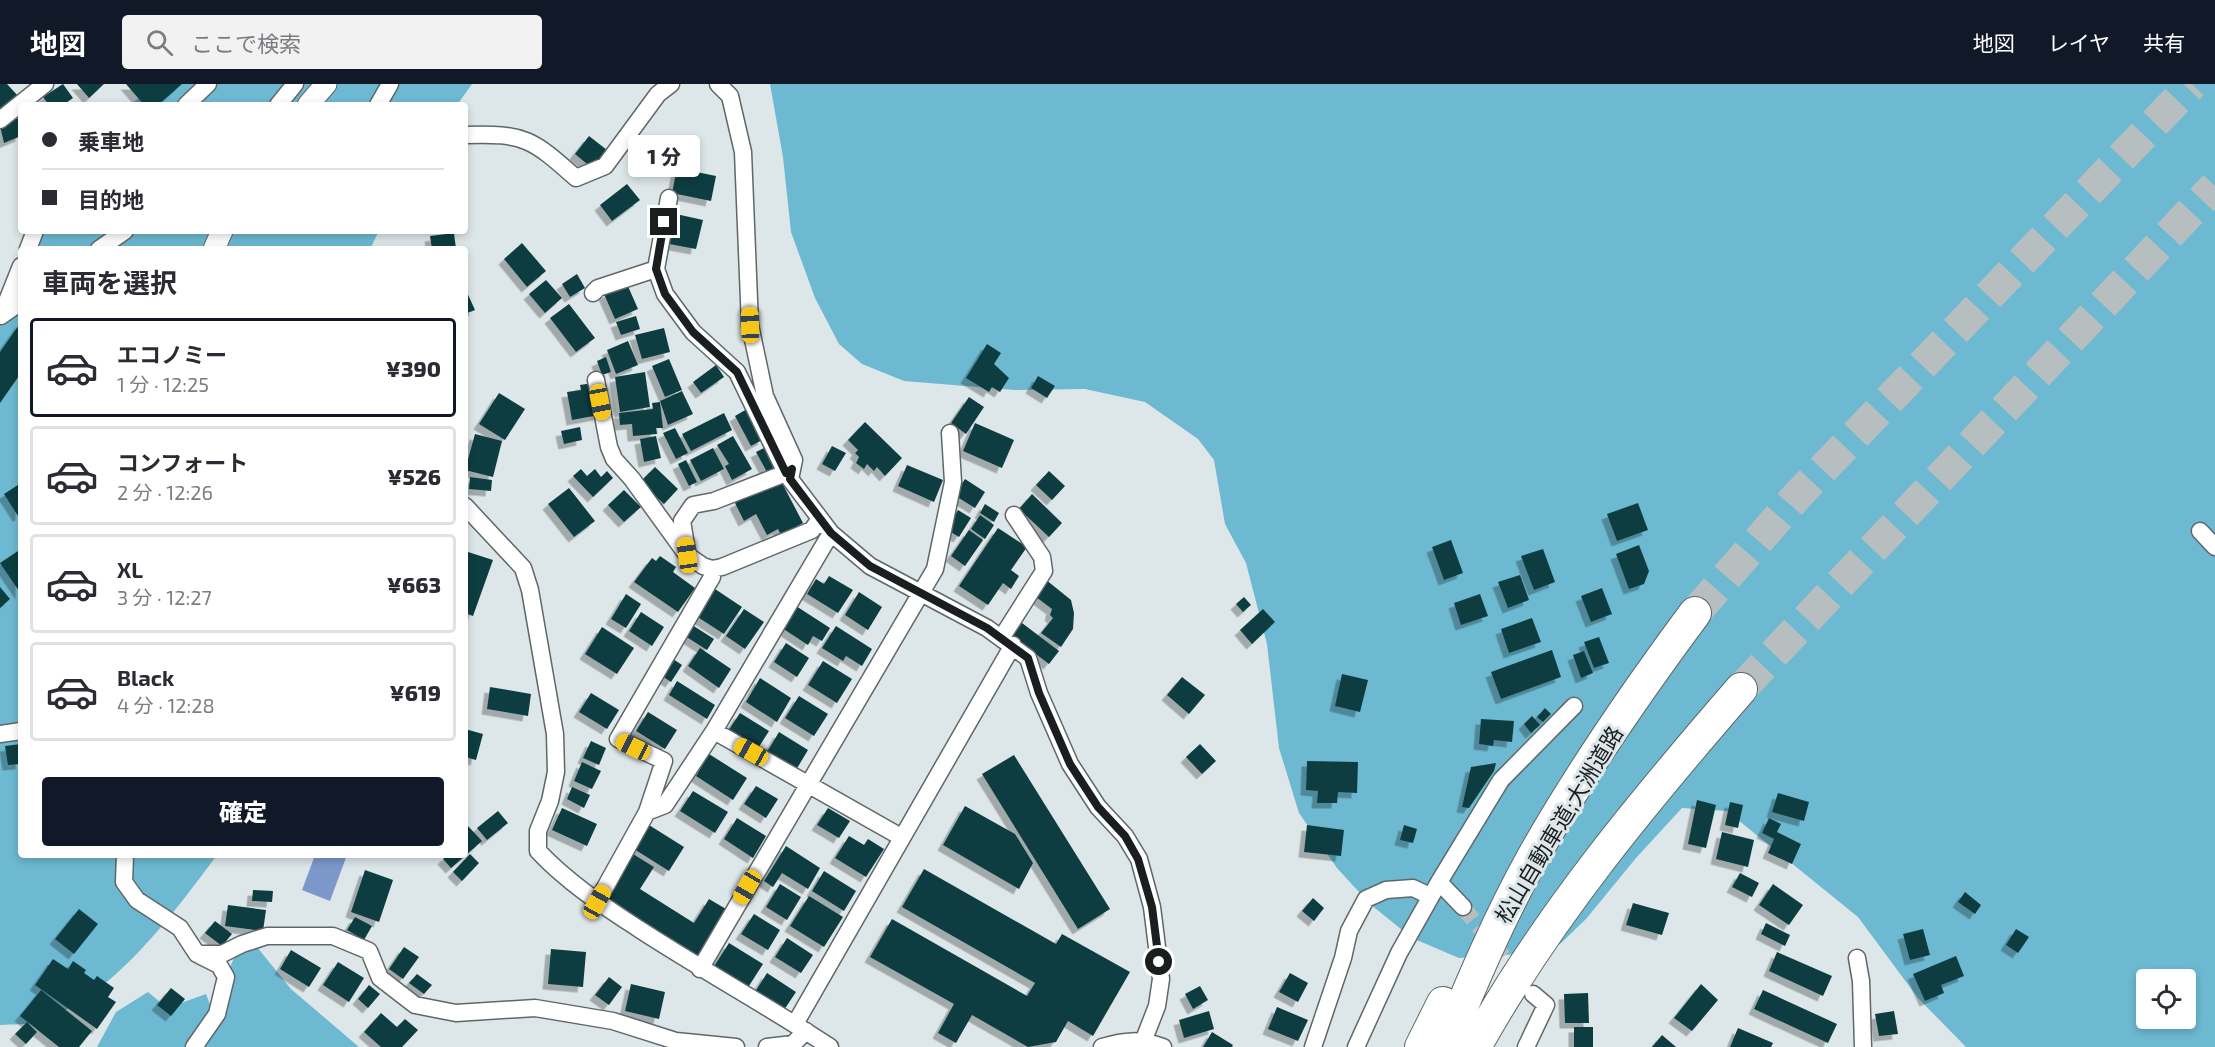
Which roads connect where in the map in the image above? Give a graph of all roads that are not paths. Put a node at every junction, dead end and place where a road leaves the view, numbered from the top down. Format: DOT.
graph roads {
  1 [pos="45,84"];
  2 [pos="208,84"];
  3 [pos="295,84"];
  4 [pos="390,84"];
  5 [pos="671,84"];
  6 [pos="718,84"];
  7 [pos="22,102"];
  8 [pos="189,102"];
  9 [pos="280,102"];
  10 [pos="380,102"];
  11 [pos="18,106"];
  12 [pos="0,120"];
  13 [pos="468,135"];
  14 [pos="669,198"];
  15 [pos="121,234"];
  16 [pos="103,246"];
  17 [pos="656,269"];
  18 [pos="18,273"];
  19 [pos="593,293"];
  20 [pos="18,304"];
  21 [pos="0,316"];
  22 [pos="596,380"];
  23 [pos="950,433"];
  24 [pos="789,471"];
  25 [pos="468,509"];
  26 [pos="1014,515"];
  27 [pos="825,527"];
  28 [pos="2200,531"];
  29 [pos="2215,547"];
  30 [pos="687,555"];
  31 [pos="712,569"];
  32 [pos="920,593"];
  33 [pos="1695,613"];
  34 [pos="1007,641"];
  35 [pos="1741,689"];
  36 [pos="1574,706"];
  37 [pos="18,731"];
  38 [pos="714,731"];
  39 [pos="0,734"];
  40 [pos="807,784"];
  41 [pos="647,813"];
  42 [pos="901,837"];
  43 [pos="1533,857"];
  44 [pos="124,858"];
  45 [pos="1434,889"];
  46 [pos="597,902"];
  47 [pos="1463,907"];
  48 [pos="1543,939"];
  49 [pos="197,954"];
  50 [pos="1857,958"];
  51 [pos="700,969"];
  52 [pos="1533,994"];
  53 [pos="800,1028"];
  54 [pos="1143,1044"];
  55 [pos="194,1047"];
  56 [pos="736,1047"];
  57 [pos="767,1047"];
  58 [pos="831,1047"];
  59 [pos="1102,1047"];
  60 [pos="1163,1047"];
  61 [pos="1313,1047"];
  62 [pos="1356,1047"];
  63 [pos="1421,1047"];
  64 [pos="1445,1047"];
  65 [pos="1475,1047"];
  66 [pos="1490,1047"];
  67 [pos="1526,1047"];
  68 [pos="1863,1047"];
  1 -- 7 [label="street"];
  2 -- 8 [label="street"];
  3 -- 9 [label="street"];
  4 -- 10 [label="street"];
  5 -- 13 [label="street"];
  6 -- 24 [label="street"];
  11 -- 12 [label="street"];
  14 -- 17 [label="street"];
  15 -- 16 [label="street"];
  17 -- 19 [label="street"];
  17 -- 24 [label="street"];
  18 -- 21 [label="street"];
  20 -- 21 [label="street"];
  22 -- 30 [label="street"];
  23 -- 32 [label="street"];
  24 -- 27 [label="street"];
  24 -- 30 [label="street"];
  25 -- 46 [label="street"];
  26 -- 34 [label="street"];
  27 -- 31 [label="street"];
  27 -- 32 [label="street"];
  27 -- 38 [label="street"];
  28 -- 29 [label="street"];
  30 -- 31 [label="street"];
  31 -- 41 [label="street"];
  32 -- 34 [label="street"];
  32 -- 40 [label="street"];
  33 -- 43 [label="highway, 松山自動車道;大洲道路"];
  34 -- 42 [label="street"];
  34 -- 54 [label="street"];
  35 -- 48 [label="highway, 松山自動車道;大洲道路"];
  36 -- 45 [label="street"];
  37 -- 39 [label="street"];
  38 -- 40 [label="street"];
  38 -- 41 [label="street"];
  40 -- 42 [label="street"];
  40 -- 51 [label="street"];
  41 -- 46 [label="street"];
  42 -- 53 [label="street"];
  43 -- 63 [label="highway"];
  43 -- 64 [label="highway, 松山自動車道;大洲道路"];
  44 -- 49 [label="street"];
  45 -- 47 [label="street"];
  45 -- 61 [label="street"];
  45 -- 62 [label="street"];
  46 -- 51 [label="street"];
  48 -- 65 [label="highway, 松山自動車道;大洲道路"];
  48 -- 66 [label="highway"];
  49 -- 55 [label="street"];
  49 -- 56 [label="street"];
  50 -- 68 [label="street"];
  51 -- 53 [label="street"];
  52 -- 67 [label="street"];
  53 -- 57 [label="street"];
  53 -- 58 [label="street"];
  54 -- 59 [label="street"];
  54 -- 60 [label="street"];
}
